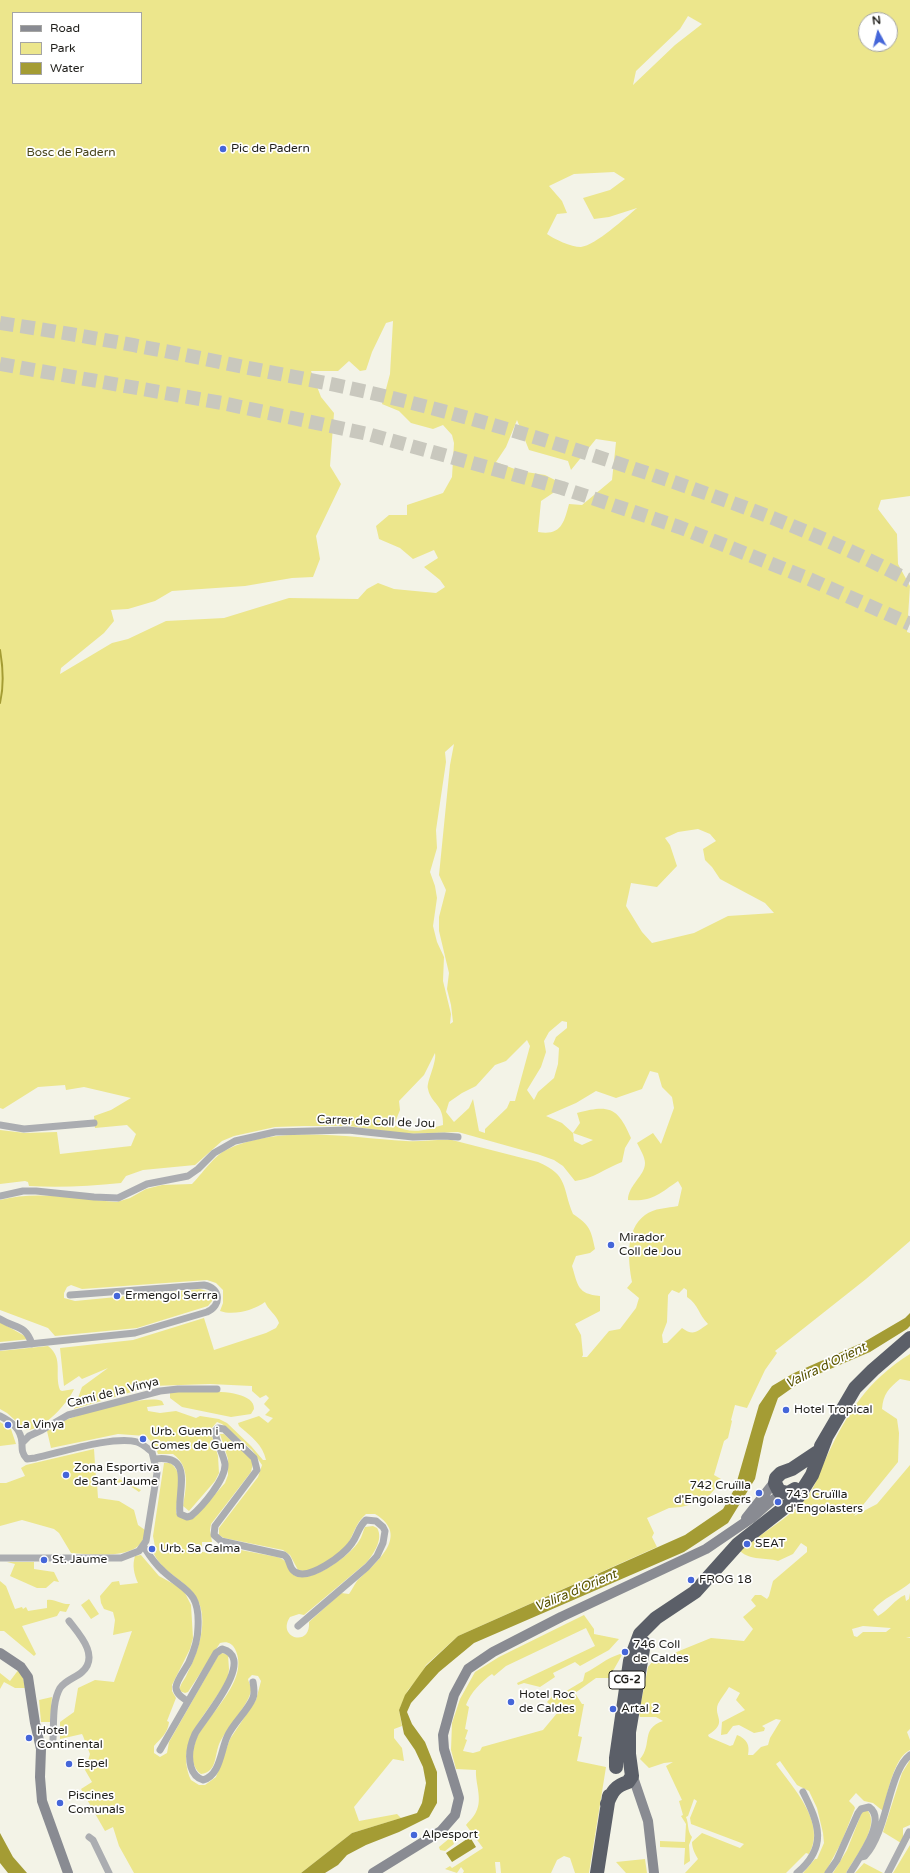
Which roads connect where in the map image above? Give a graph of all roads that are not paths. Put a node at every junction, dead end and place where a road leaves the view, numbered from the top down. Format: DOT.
graph roads {
  1 [pos="94,1123"];
  2 [pos="0,1125"];
  3 [pos="458,1137"];
  4 [pos="0,1196"];
  5 [pos="70,1295"];
  6 [pos="0,1319"];
  7 [pos="910,1338"];
  8 [pos="32,1344"];
  9 [pos="0,1347"];
  10 [pos="910,1347"];
  11 [pos="878,1366"];
  12 [pos="217,1389"];
  13 [pos="0,1416"];
  14 [pos="826,1438"];
  15 [pos="22,1443"];
  16 [pos="819,1451"];
  17 [pos="155,1459"];
  18 [pos="782,1476"];
  19 [pos="789,1496"];
  20 [pos="742,1523"];
  21 [pos="144,1546"];
  22 [pos="0,1558"];
  23 [pos="69,1621"];
  24 [pos="298,1626"];
  25 [pos="0,1653"];
  26 [pos="253,1682"];
  27 [pos="187,1701"];
  28 [pos="53,1739"];
  29 [pos="160,1750"];
  30 [pos="910,1755"];
  31 [pos="624,1775"];
  32 [pos="803,1792"];
  33 [pos="909,1832"];
  34 [pos="89,1837"];
  35 [pos="860,1857"];
  36 [pos="375,1871"];
  37 [pos="68,1873"];
  38 [pos="109,1873"];
  39 [pos="597,1873"];
  40 [pos="654,1873"];
  41 [pos="797,1873"];
  42 [pos="828,1873"];
  43 [pos="850,1873"];
  44 [pos="888,1873"];
  1 -- 2 [label="street"];
  3 -- 4 [label="street, Carrer de Coll de Jou"];
  5 -- 8 [label="street"];
  6 -- 8 [label="street"];
  7 -- 11 [label="highway, CG-2"];
  8 -- 9 [label="street"];
  10 -- 11 [label="highway, CG-2"];
  11 -- 14 [label="highway, CG-2"];
  12 -- 15 [label="street, Camí de la Vinya"];
  13 -- 15 [label="street"];
  14 -- 16 [label="highway, CG-2"];
  14 -- 19 [label="highway"];
  15 -- 17 [label="street"];
  16 -- 18 [label="highway, CG-2"];
  16 -- 19 [label="highway, CG-2"];
  17 -- 21 [label="street"];
  17 -- 24 [label="street"];
  18 -- 19 [label="highway"];
  18 -- 19 [label="highway"];
  18 -- 20 [label="main road"];
  19 -- 20 [label="main road"];
  19 -- 31 [label="highway, CG-2"];
  20 -- 36 [label="main road"];
  21 -- 22 [label="street"];
  21 -- 27 [label="street"];
  23 -- 28 [label="street"];
  25 -- 37 [label="main road"];
  26 -- 27 [label="street"];
  27 -- 29 [label="street"];
  30 -- 35 [label="street"];
  31 -- 39 [label="highway, CG-2"];
  31 -- 40 [label="main road"];
  32 -- 41 [label="street"];
  33 -- 44 [label="street"];
  34 -- 38 [label="street"];
  35 -- 42 [label="street"];
  35 -- 43 [label="street"];
}
